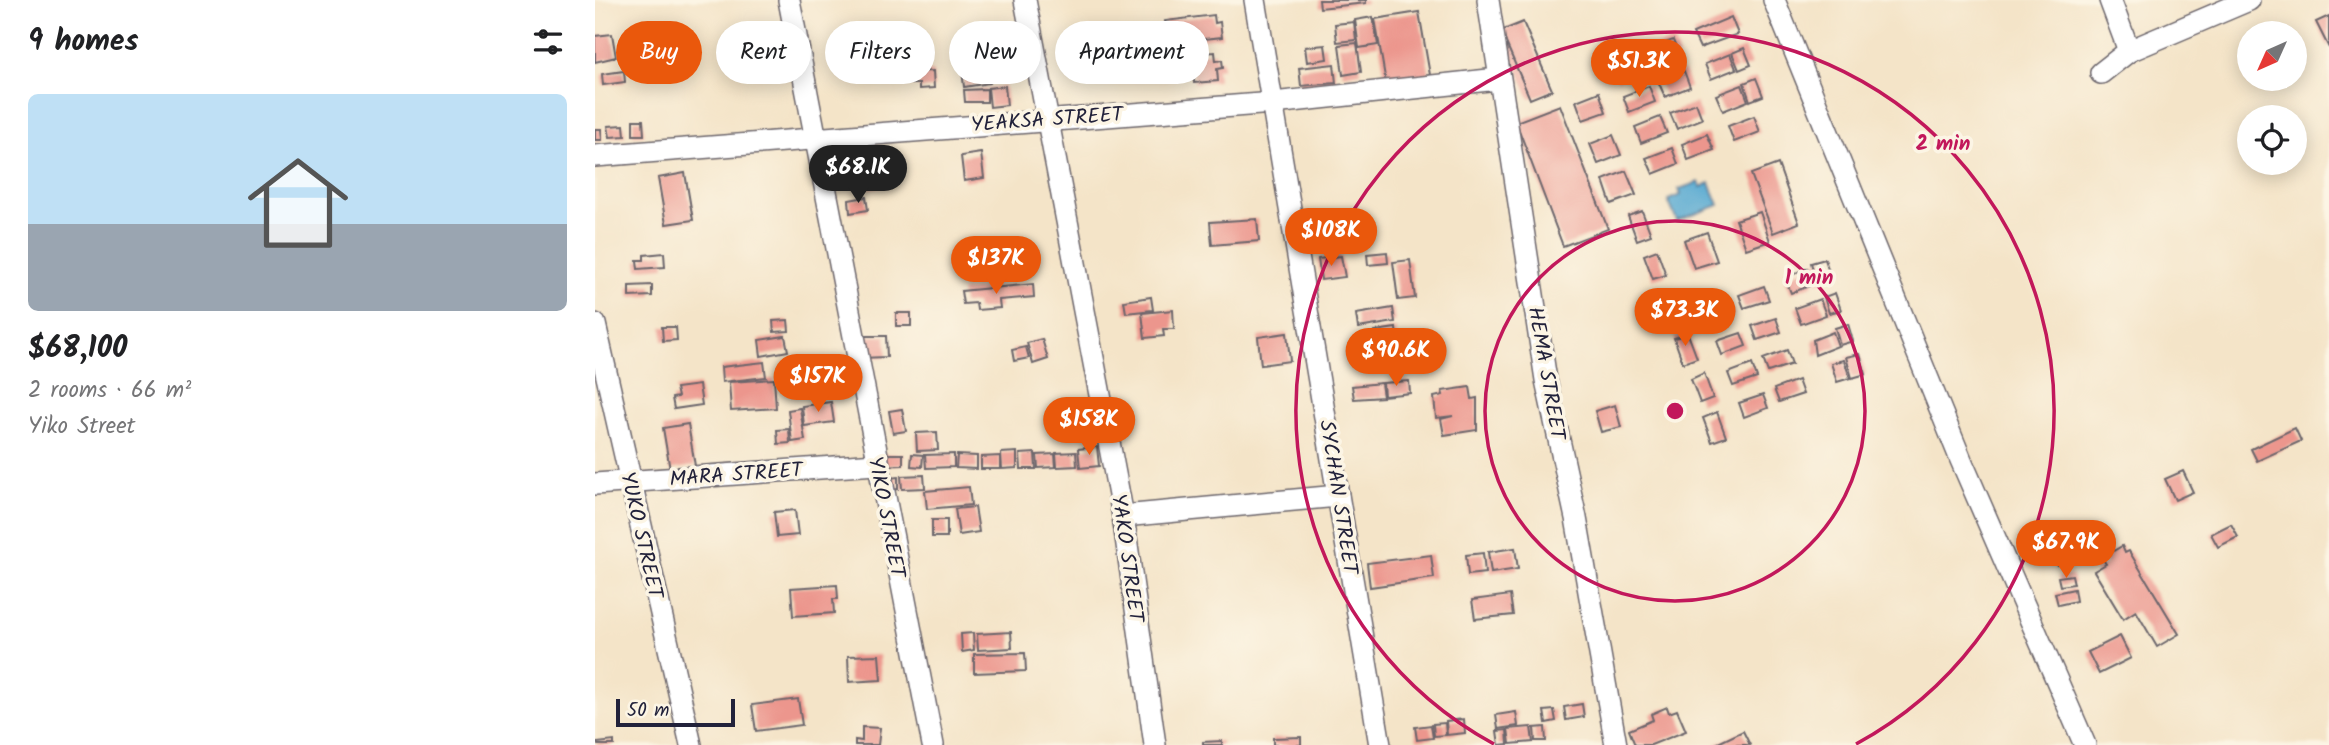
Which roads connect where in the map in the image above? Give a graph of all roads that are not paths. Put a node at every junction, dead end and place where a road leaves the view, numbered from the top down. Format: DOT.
graph roads {
  1 [pos="789,0"];
  2 [pos="1025,0"];
  3 [pos="1255,0"];
  4 [pos="1488,0"];
  5 [pos="1774,0"];
  6 [pos="2110,0"];
  7 [pos="2239,2"];
  8 [pos="2129,51"];
  9 [pos="2101,73"];
  10 [pos="1498,79"];
  11 [pos="1273,103"];
  12 [pos="1049,118"];
  13 [pos="813,138"];
  14 [pos="595,156"];
  15 [pos="595,324"];
  16 [pos="876,464"];
  17 [pos="629,481"];
  18 [pos="595,484"];
  19 [pos="1339,496"];
  20 [pos="1123,516"];
  21 [pos="691,745"];
  22 [pos="933,745"];
  23 [pos="1155,745"];
  24 [pos="1380,745"];
  25 [pos="1616,745"];
  26 [pos="2085,745"];
  1 -- 13 [label="street, YIKO STREET"];
  2 -- 12 [label="street, YAKO STREET"];
  3 -- 11 [label="street, SYCHAN STREET"];
  4 -- 10 [label="street, HEMA STREET"];
  5 -- 26 [label="street"];
  6 -- 8 [label="street"];
  7 -- 8 [label="street"];
  8 -- 9 [label="street"];
  10 -- 11 [label="street, YEAKSA STREET"];
  10 -- 25 [label="street, HEMA STREET"];
  11 -- 12 [label="street, YEAKSA STREET"];
  11 -- 19 [label="street, SYCHAN STREET"];
  12 -- 13 [label="street, YEAKSA STREET"];
  12 -- 20 [label="street, YAKO STREET"];
  13 -- 14 [label="street, YEAKSA STREET"];
  13 -- 16 [label="street, YIKO STREET"];
  15 -- 17 [label="street, YUKO STREET"];
  16 -- 17 [label="street, MARA STREET"];
  16 -- 22 [label="street, YIKO STREET"];
  17 -- 18 [label="street, MARA STREET"];
  17 -- 21 [label="street, YUKO STREET"];
  19 -- 20 [label="street"];
  19 -- 24 [label="street, SYCHAN STREET"];
  20 -- 23 [label="street, YAKO STREET"];
}
